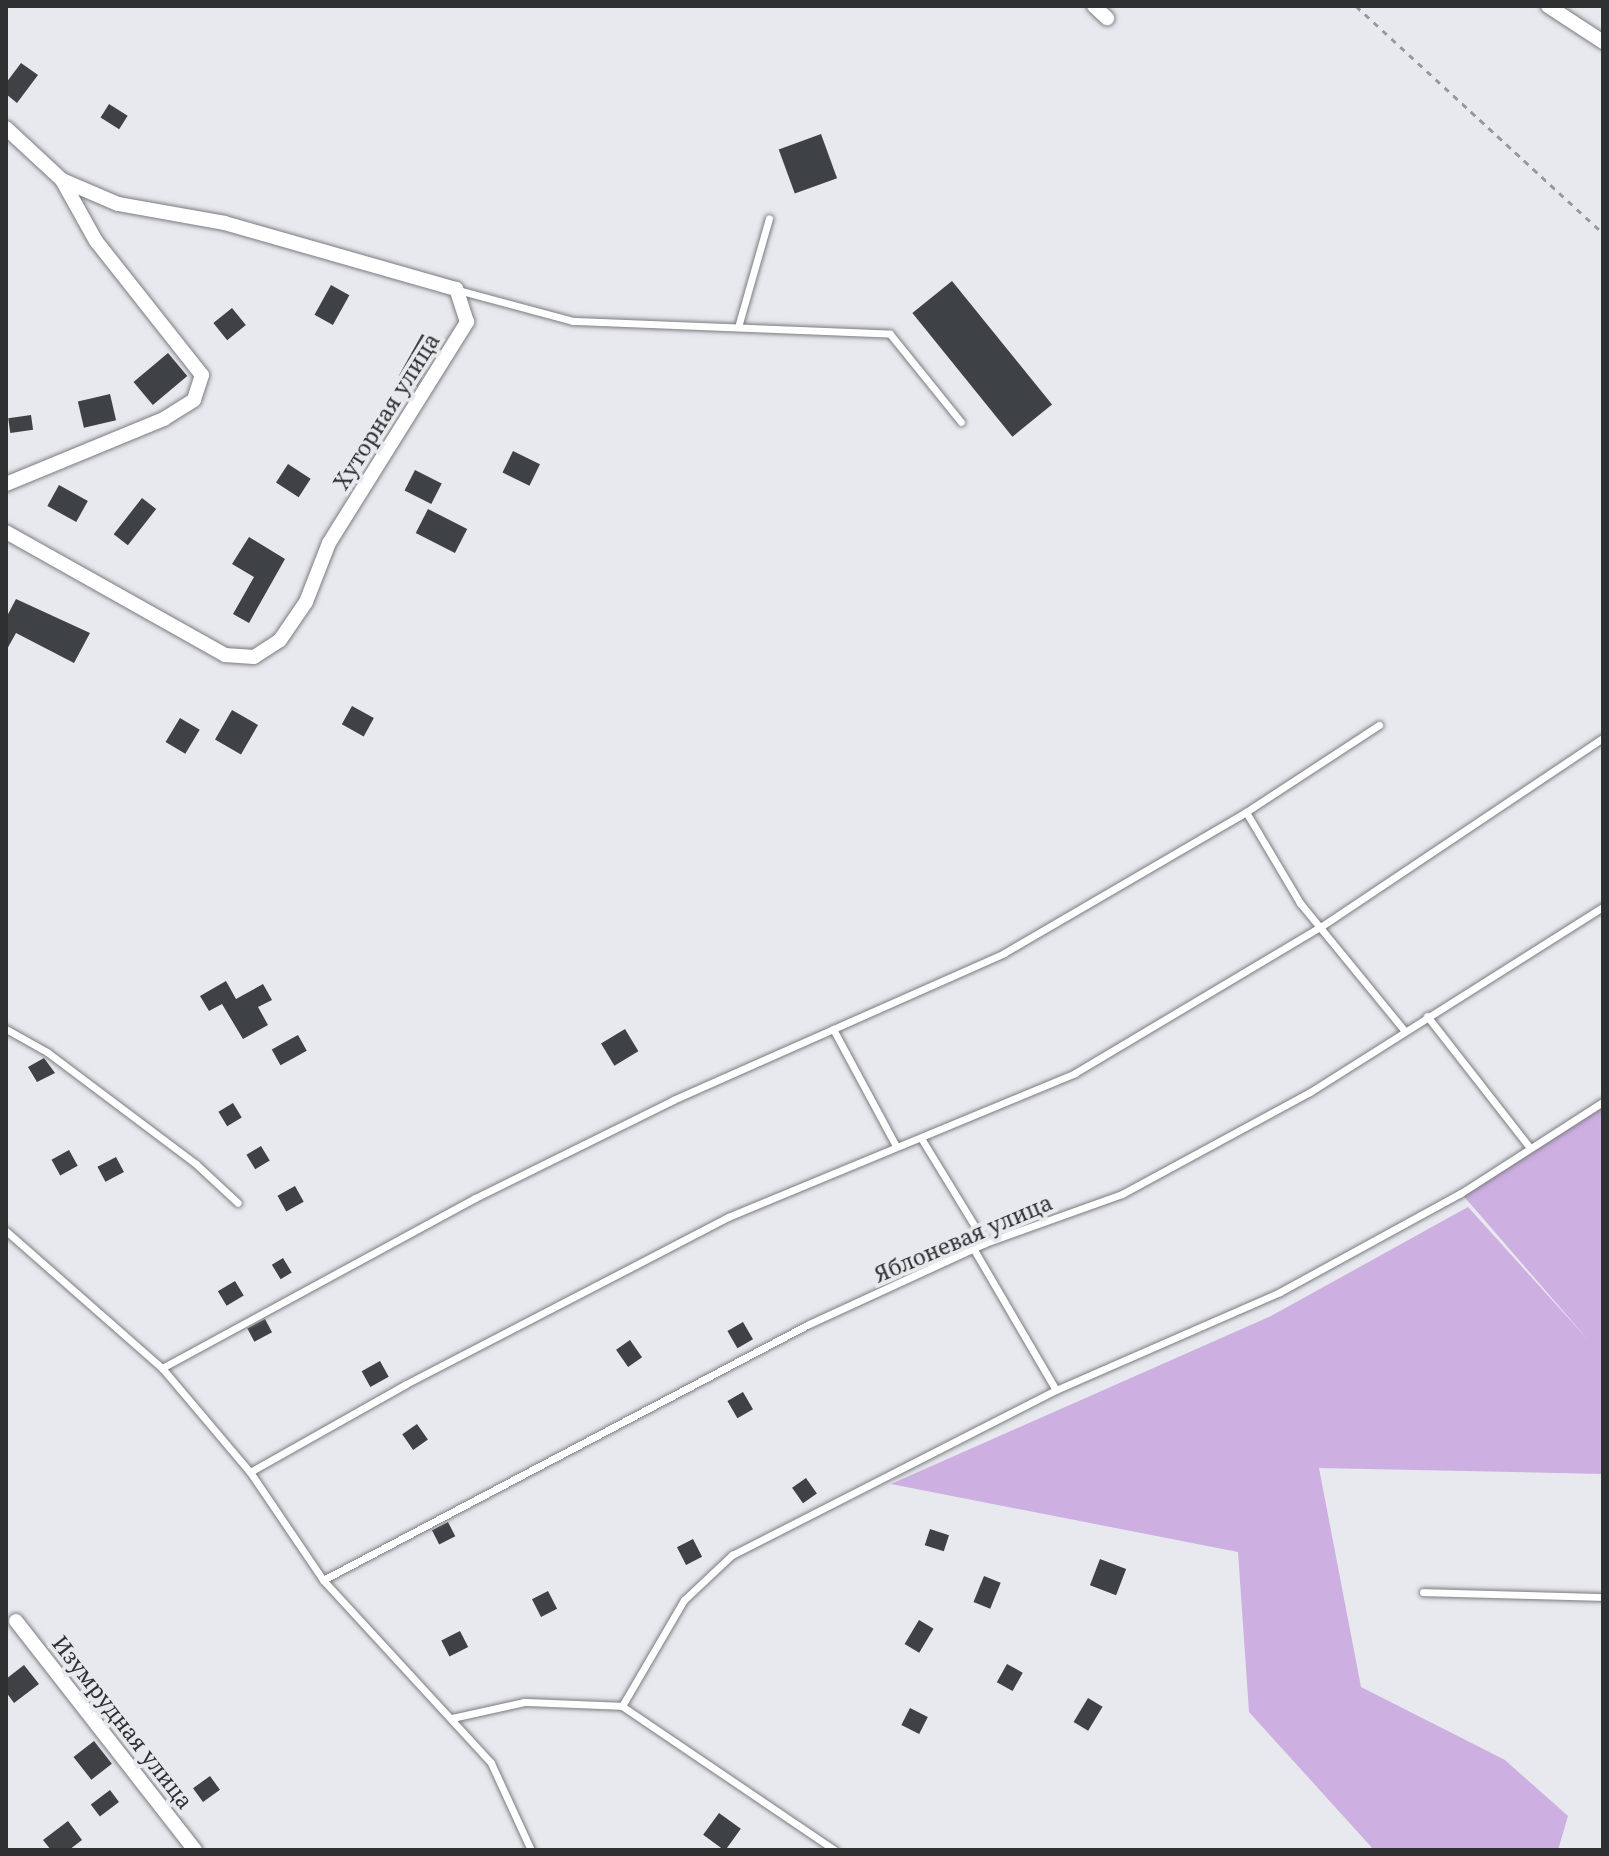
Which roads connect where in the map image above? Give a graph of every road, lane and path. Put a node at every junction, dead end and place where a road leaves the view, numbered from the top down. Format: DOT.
graph roads {
  1 [pos="1094,6"];
  2 [pos="1356,6"];
  3 [pos="1548,6"];
  4 [pos="1107,18"];
  5 [pos="1603,42"];
  6 [pos="6,128"];
  7 [pos="62,180"];
  8 [pos="769,218"];
  9 [pos="1603,233"];
  10 [pos="456,289"];
  11 [pos="738,327"];
  12 [pos="961,422"];
  13 [pos="6,484"];
  14 [pos="6,532"];
  15 [pos="1379,725"];
  16 [pos="1603,738"];
  17 [pos="1246,812"];
  18 [pos="1603,907"];
  19 [pos="1322,926"];
  20 [pos="1427,1016"];
  21 [pos="6,1029"];
  22 [pos="833,1029"];
  23 [pos="1404,1030"];
  24 [pos="1603,1102"];
  25 [pos="921,1138"];
  26 [pos="895,1144"];
  27 [pos="1530,1148"];
  28 [pos="238,1203"];
  29 [pos="6,1231"];
  30 [pos="985,1243"];
  31 [pos="973,1248"];
  32 [pos="162,1368"];
  33 [pos="1056,1390"];
  34 [pos="250,1472"];
  35 [pos="323,1580"];
  36 [pos="1423,1592"];
  37 [pos="1603,1597"];
  38 [pos="16,1621"];
  39 [pos="622,1706"];
  40 [pos="452,1718"];
  41 [pos="195,1850"];
  42 [pos="531,1850"];
  43 [pos="835,1850"];
  1 -- 4 [label="street"];
  2 -- 9 [label="path"];
  3 -- 5 [label="street"];
  6 -- 7 [label="street"];
  7 -- 10 [label="street"];
  7 -- 13 [label="street"];
  8 -- 11 [label="lane"];
  10 -- 11 [label="lane"];
  10 -- 14 [label="street, Хуторная улица"];
  11 -- 12 [label="lane"];
  15 -- 17 [label="lane"];
  16 -- 19 [label="lane"];
  17 -- 19 [label="lane"];
  17 -- 22 [label="lane"];
  18 -- 20 [label="lane, Яблоневая улица"];
  19 -- 23 [label="lane"];
  19 -- 25 [label="lane"];
  20 -- 23 [label="lane, Яблоневая улица"];
  20 -- 27 [label="lane"];
  21 -- 28 [label="lane"];
  22 -- 26 [label="lane"];
  22 -- 32 [label="lane"];
  23 -- 30 [label="lane, Яблоневая улица"];
  24 -- 27 [label="lane"];
  25 -- 26 [label="lane"];
  25 -- 30 [label="lane"];
  26 -- 34 [label="lane"];
  27 -- 33 [label="lane"];
  29 -- 32 [label="lane"];
  30 -- 31 [label="lane, Яблоневая улица"];
  31 -- 33 [label="lane"];
  31 -- 35 [label="lane, Яблоневая улица"];
  32 -- 34 [label="lane"];
  33 -- 39 [label="lane"];
  34 -- 35 [label="lane"];
  35 -- 40 [label="lane"];
  36 -- 37 [label="lane"];
  38 -- 41 [label="street, Изумрудная улица"];
  39 -- 40 [label="lane"];
  39 -- 43 [label="lane"];
  40 -- 42 [label="lane"];
}
